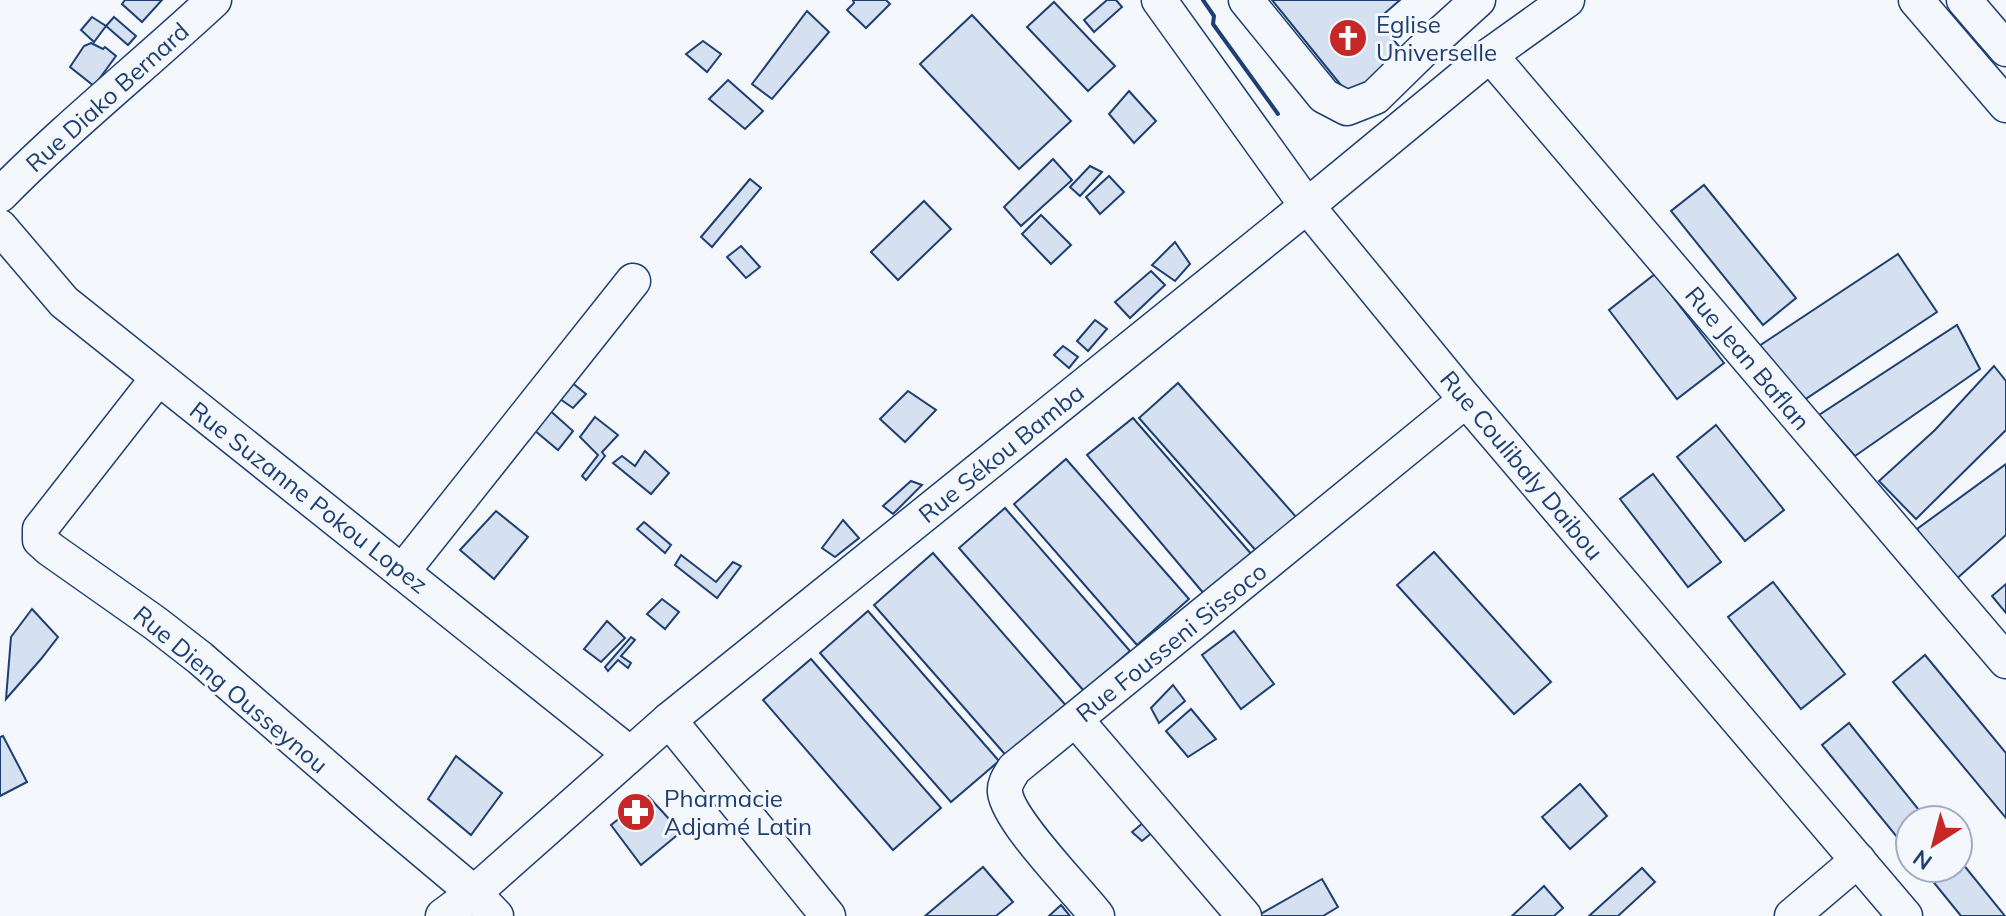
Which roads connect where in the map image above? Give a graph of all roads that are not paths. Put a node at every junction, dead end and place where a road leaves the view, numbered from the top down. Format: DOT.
graph roads {
  1 [pos="214,0"];
  2 [pos="1159,0"];
  3 [pos="1246,0"];
  4 [pos="1478,0"];
  5 [pos="1567,0"];
  6 [pos="1916,0"];
  7 [pos="1964,0"];
  8 [pos="2006,49"];
  9 [pos="1490,55"];
  10 [pos="2006,105"];
  11 [pos="0,195"];
  12 [pos="1307,206"];
  13 [pos="0,227"];
  14 [pos="633,281"];
  15 [pos="158,378"];
  16 [pos="1466,400"];
  17 [pos="402,572"];
  18 [pos="2006,661"];
  19 [pos="669,720"];
  20 [pos="1076,720"];
  21 [pos="630,754"];
  22 [pos="1858,860"];
  23 [pos="485,904"];
  24 [pos="443,916"];
  25 [pos="828,916"];
  26 [pos="1097,916"];
  27 [pos="1244,916"];
  28 [pos="1792,916"];
  29 [pos="1905,916"];
  1 -- 11 [label="street, Rue Diako Bernard"];
  2 -- 12 [label="street, Rue Coulibaly Daibou"];
  3 -- 4 [label="street"];
  5 -- 9 [label="street, Rue Sékou Bamba"];
  6 -- 10 [label="street"];
  7 -- 8 [label="street"];
  9 -- 12 [label="street, Rue Sékou Bamba"];
  9 -- 18 [label="street, Rue Jean Baflan"];
  12 -- 16 [label="street, Rue Coulibaly Daibou"];
  12 -- 19 [label="street, Rue Sékou Bamba"];
  13 -- 15 [label="street, Rue Suzanne Pokou Lopez"];
  14 -- 17 [label="street"];
  15 -- 17 [label="street, Rue Suzanne Pokou Lopez"];
  15 -- 23 [label="street, Rue Dieng Ousseynou"];
  16 -- 20 [label="street, Rue Fousseni Sissoco"];
  16 -- 22 [label="street, Rue Coulibaly Daibou"];
  17 -- 21 [label="street, Rue Suzanne Pokou Lopez"];
  19 -- 21 [label="street, Rue Sékou Bamba"];
  19 -- 25 [label="street"];
  20 -- 26 [label="street, Rue Fousseni Sissoco"];
  20 -- 27 [label="street"];
  21 -- 23 [label="street, Rue Sékou Bamba"];
  22 -- 28 [label="street"];
  22 -- 29 [label="street, Rue Coulibaly Daibou"];
  23 -- 24 [label="street, Rue Sékou Bamba"];
}
